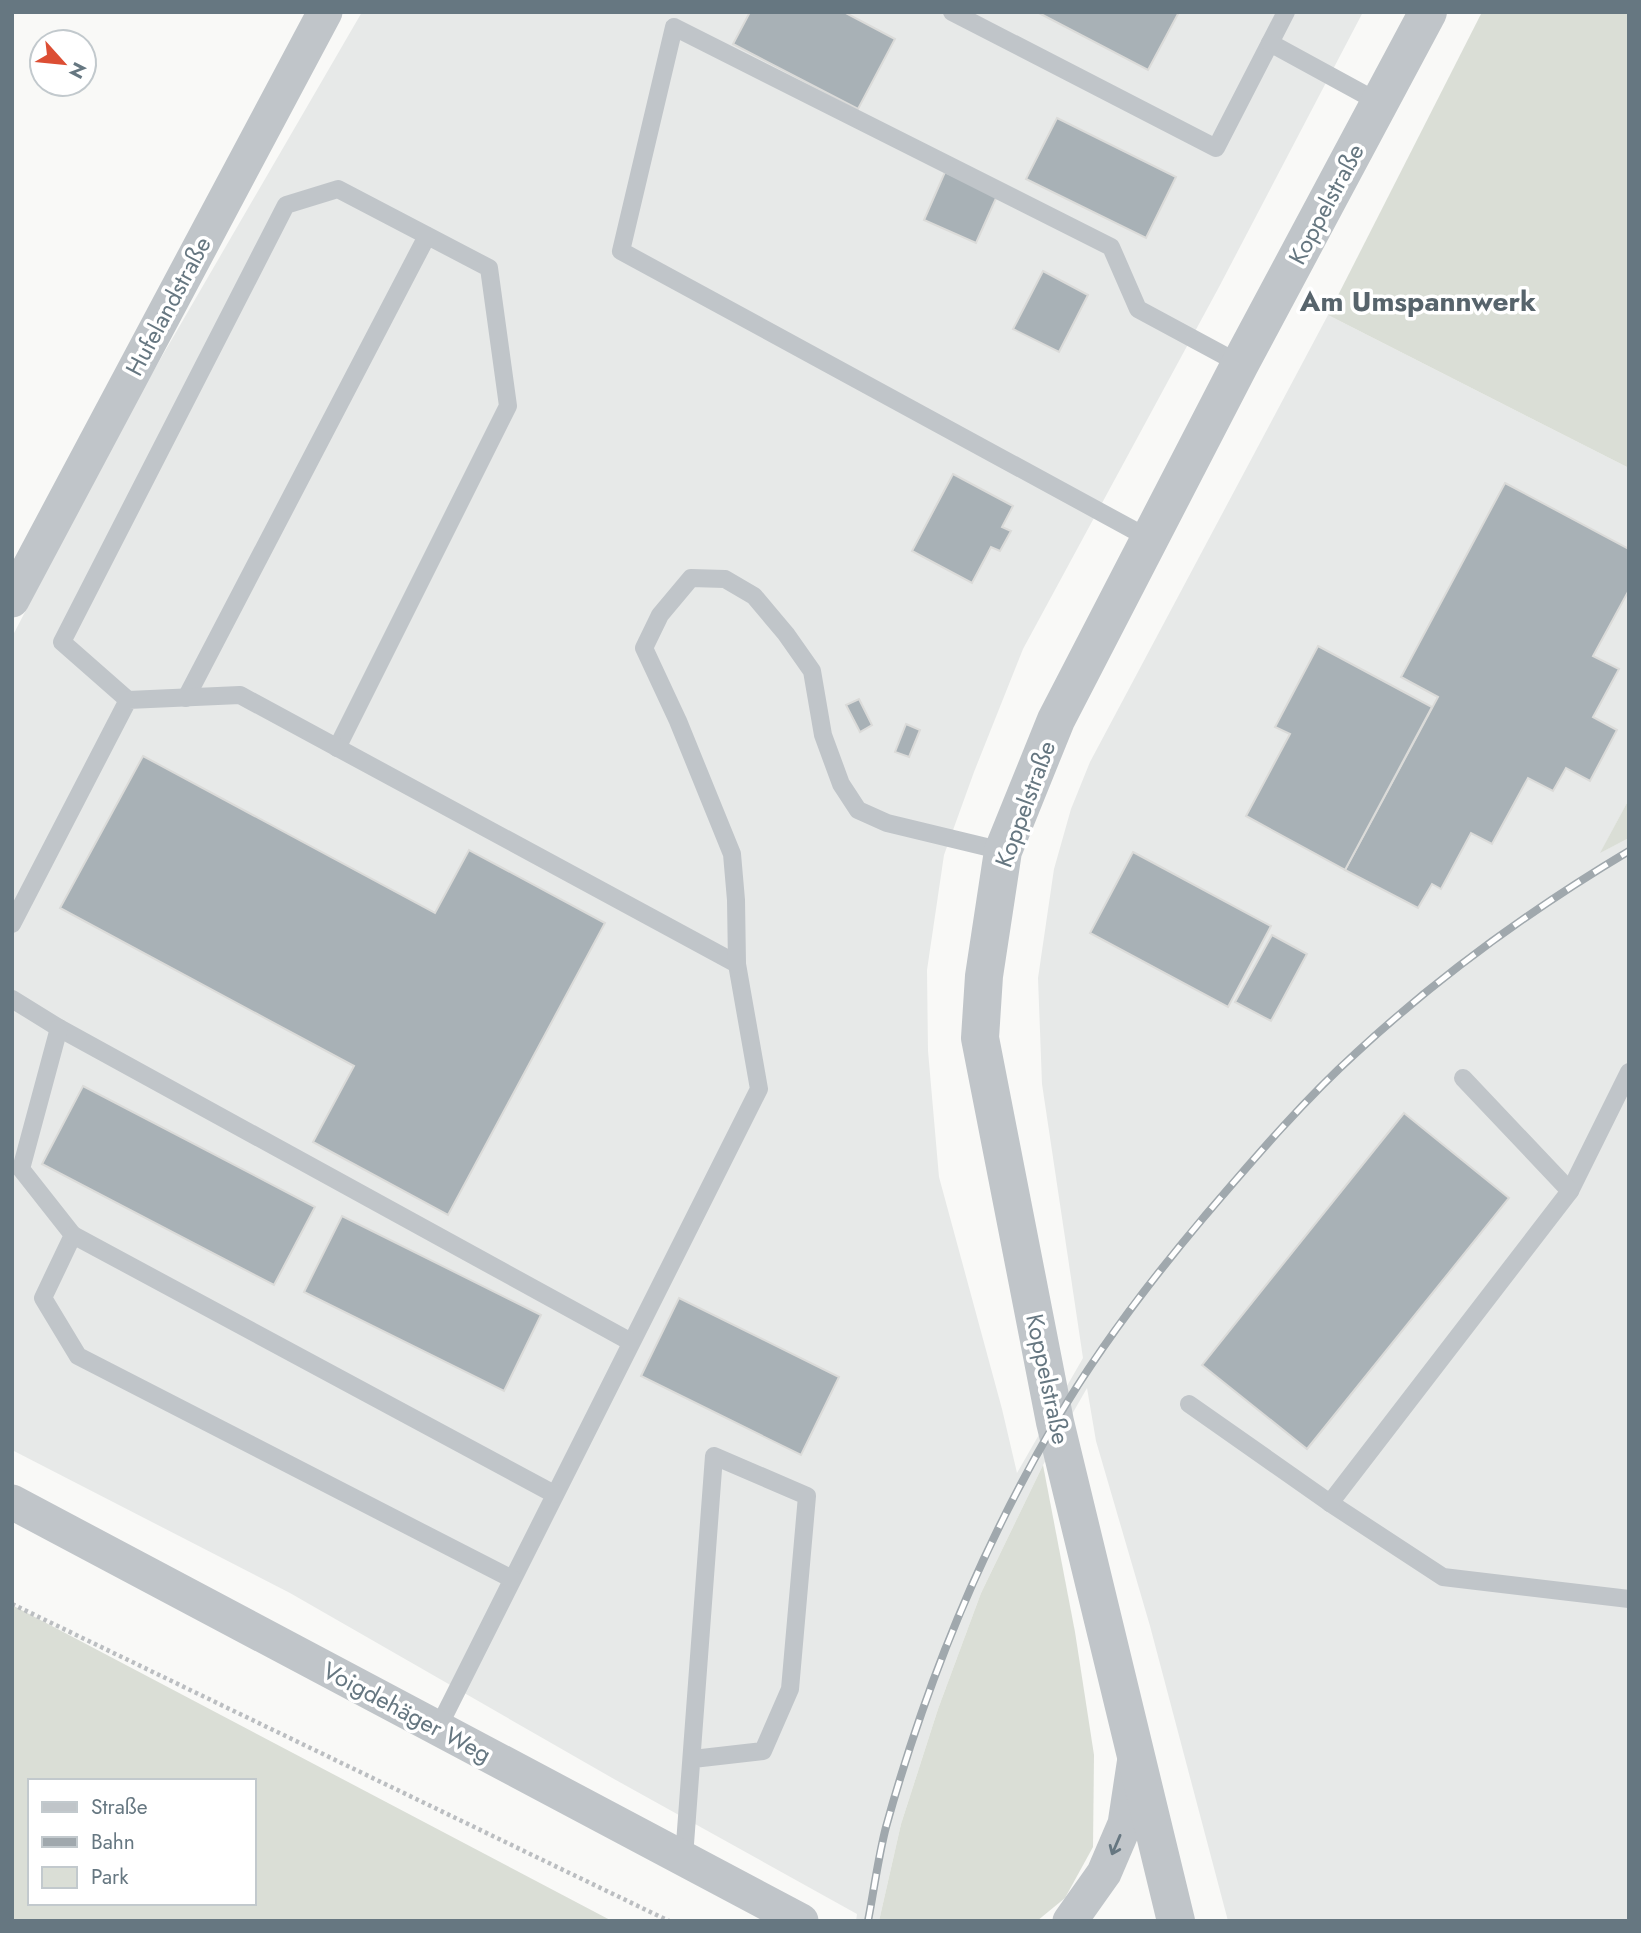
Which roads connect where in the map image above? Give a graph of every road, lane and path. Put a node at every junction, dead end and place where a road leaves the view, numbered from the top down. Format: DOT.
graph roads {
  1 [pos="325,12"];
  2 [pos="953,12"];
  3 [pos="1286,12"];
  4 [pos="1428,12"];
  5 [pos="1270,43"];
  6 [pos="1380,103"];
  7 [pos="427,236"];
  8 [pos="1240,364"];
  9 [pos="1150,538"];
  10 [pos="12,600"];
  11 [pos="186,698"];
  12 [pos="128,700"];
  13 [pos="337,748"];
  14 [pos="1003,851"];
  15 [pos="12,924"];
  16 [pos="737,964"];
  17 [pos="12,999"];
  18 [pos="60,1028"];
  19 [pos="1629,1072"];
  20 [pos="1463,1078"];
  21 [pos="1570,1191"];
  22 [pos="73,1236"];
  23 [pos="631,1342"];
  24 [pos="1189,1404"];
  25 [pos="554,1494"];
  26 [pos="12,1503"];
  27 [pos="1330,1503"];
  28 [pos="512,1579"];
  29 [pos="1629,1599"];
  30 [pos="12,1604"];
  31 [pos="438,1728"];
  32 [pos="1136,1755"];
  33 [pos="693,1759"];
  34 [pos="684,1857"];
  35 [pos="669,1921"];
  36 [pos="801,1921"];
  37 [pos="1070,1921"];
  38 [pos="1176,1921"];
  1 -- 10 [label="street, Hufelandstraße"];
  2 -- 5 [label="lane"];
  3 -- 5 [label="lane"];
  4 -- 6 [label="street, Koppelstraße"];
  5 -- 6 [label="lane"];
  6 -- 8 [label="street, Koppelstraße"];
  7 -- 11 [label="lane"];
  7 -- 12 [label="lane"];
  7 -- 13 [label="lane"];
  8 -- 9 [label="street, Koppelstraße"];
  8 -- 9 [label="lane"];
  9 -- 14 [label="street, Koppelstraße"];
  11 -- 12 [label="lane"];
  11 -- 13 [label="lane"];
  12 -- 15 [label="lane"];
  13 -- 16 [label="lane"];
  14 -- 16 [label="lane"];
  14 -- 32 [label="street, Koppelstraße"];
  16 -- 23 [label="lane"];
  17 -- 18 [label="lane"];
  18 -- 22 [label="lane"];
  18 -- 23 [label="lane"];
  19 -- 21 [label="lane"];
  20 -- 21 [label="lane"];
  21 -- 27 [label="lane"];
  22 -- 25 [label="lane"];
  22 -- 28 [label="lane"];
  23 -- 25 [label="lane"];
  24 -- 27 [label="lane"];
  25 -- 28 [label="lane"];
  26 -- 31 [label="street, Voigdehäger Weg"];
  27 -- 29 [label="lane"];
  28 -- 31 [label="lane"];
  30 -- 35 [label="path"];
  31 -- 34 [label="street, Voigdehäger Weg"];
  32 -- 37 [label="street, one-way"];
  32 -- 38 [label="street"];
  33 -- 33 [label="lane"];
  33 -- 34 [label="lane"];
  34 -- 36 [label="street, Voigdehäger Weg"];
}
